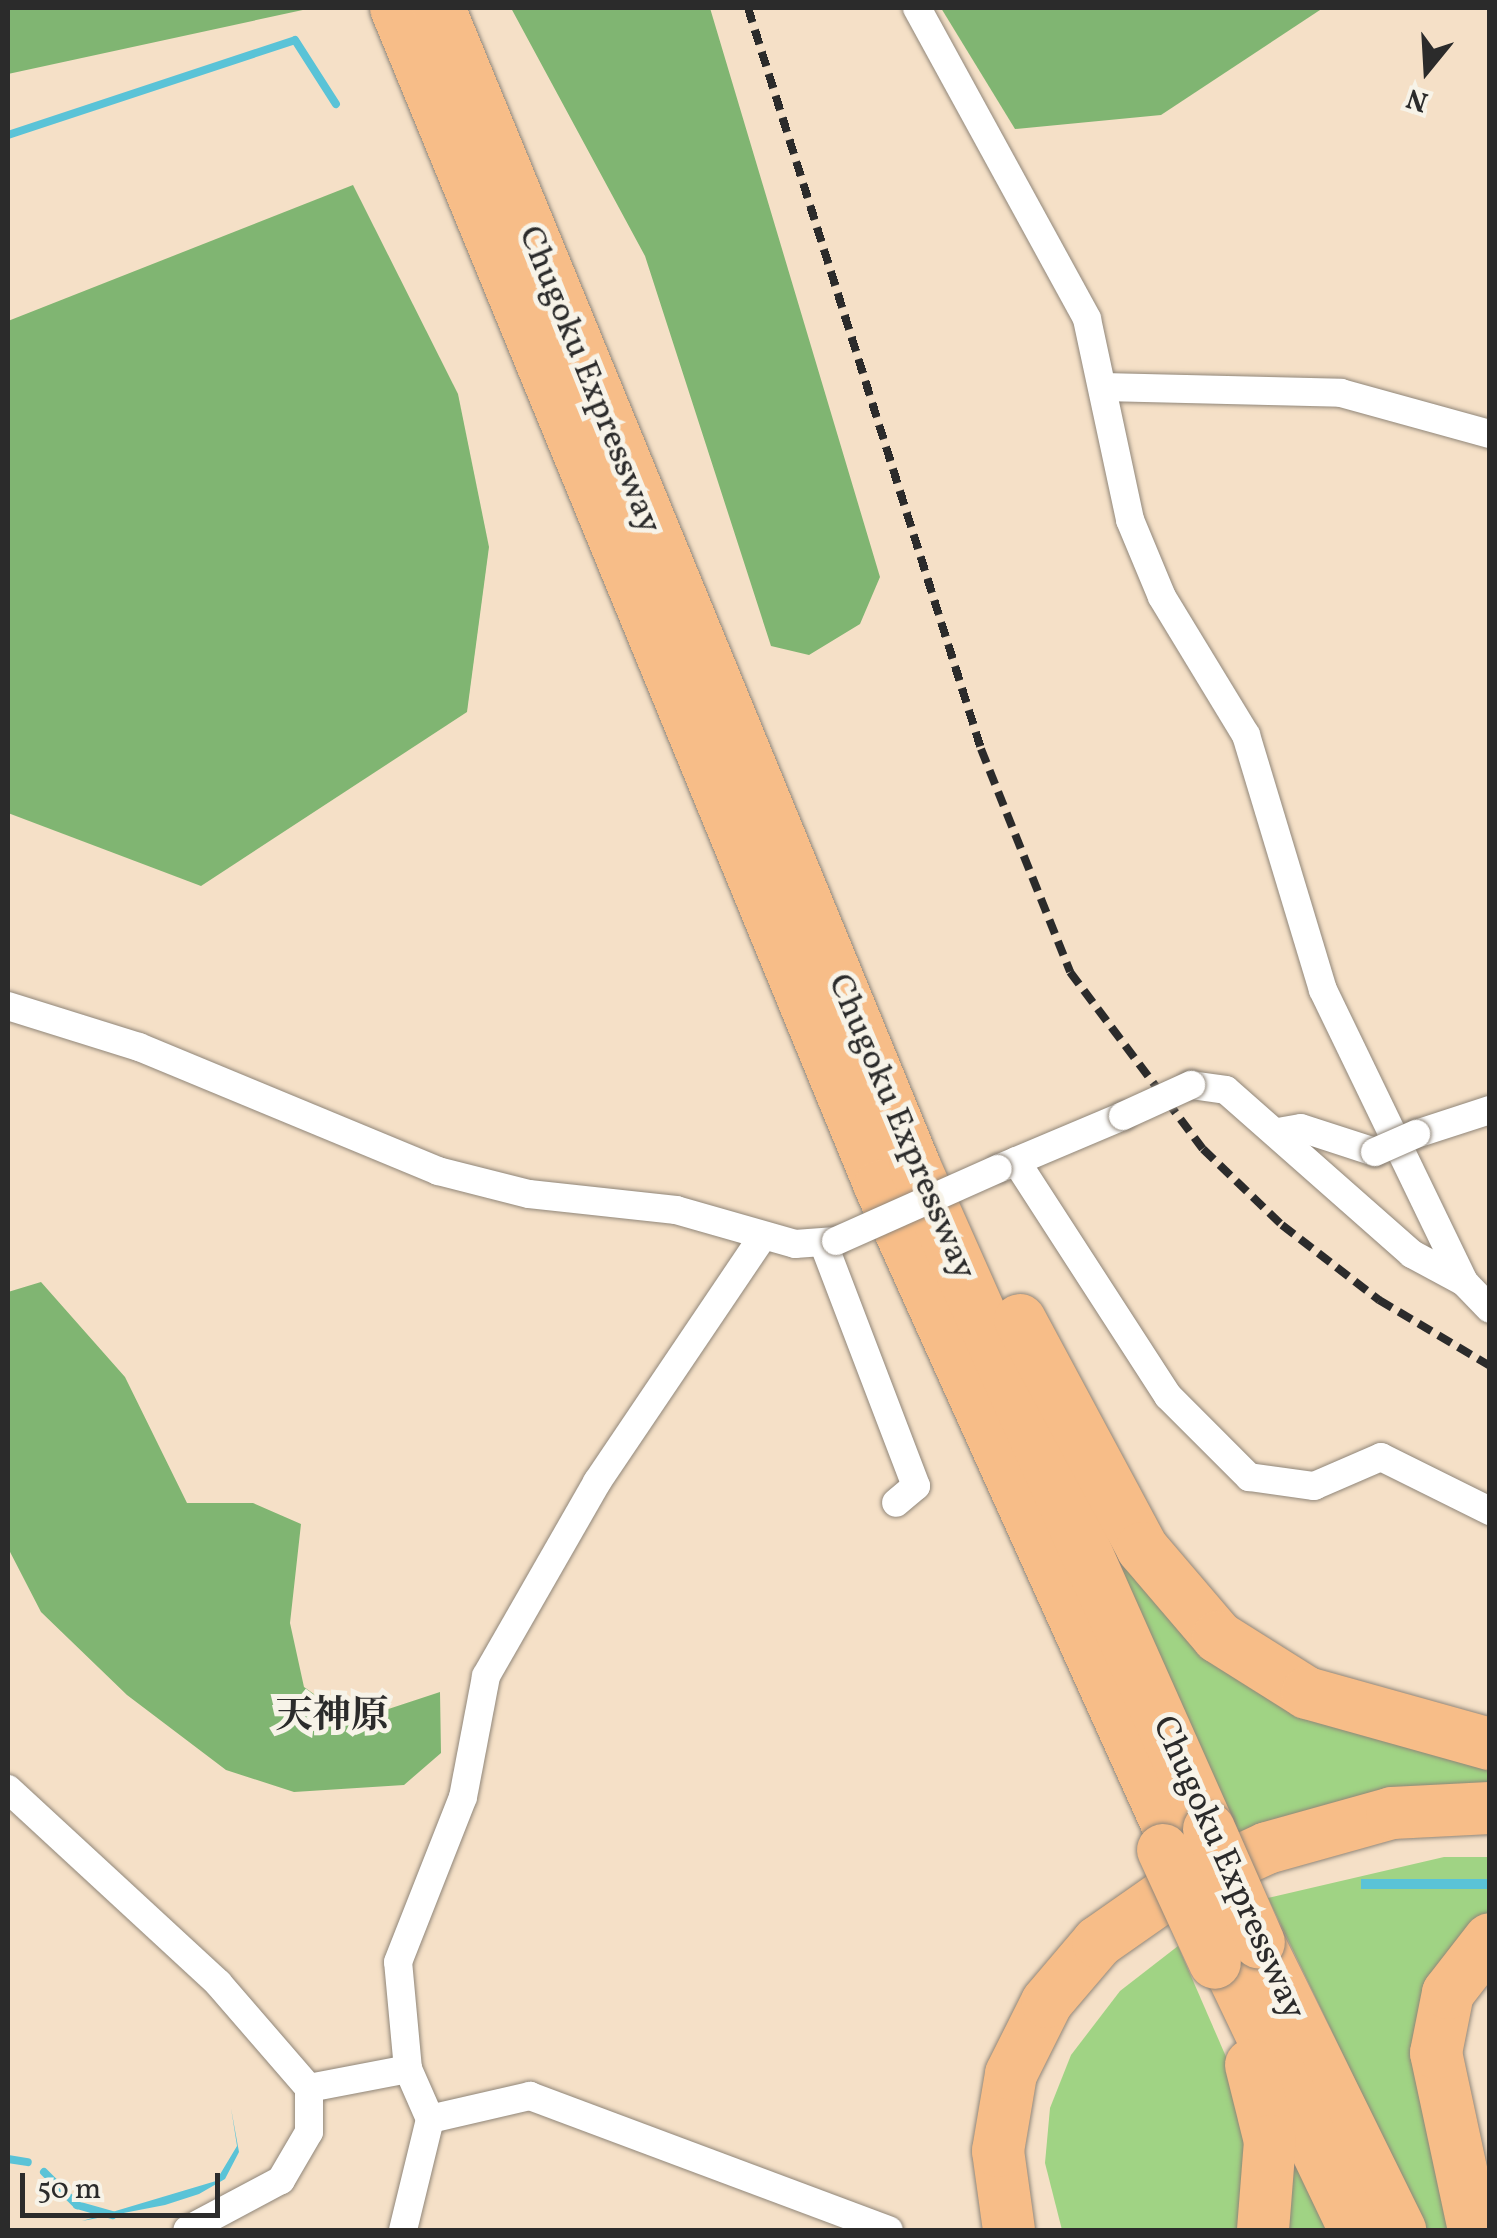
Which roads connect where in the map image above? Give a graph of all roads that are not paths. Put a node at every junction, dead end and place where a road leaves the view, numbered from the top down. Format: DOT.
graph roads {
  1 [pos="396,8"];
  2 [pos="440,8"];
  3 [pos="917,8"];
  4 [pos="1103,387"];
  5 [pos="1490,434"];
  6 [pos="809,909"];
  7 [pos="8,1006"];
  8 [pos="1490,1110"];
  9 [pos="1278,1132"];
  10 [pos="1007,1165"];
  11 [pos="762,1238"];
  12 [pos="830,1243"];
  13 [pos="1464,1282"];
  14 [pos="1490,1308"];
  15 [pos="896,1503"];
  16 [pos="1490,1511"];
  17 [pos="1490,1744"];
  18 [pos="8,1789"];
  19 [pos="1490,1808"];
  20 [pos="1490,1840"];
  21 [pos="1182,1841"];
  22 [pos="1490,1939"];
  23 [pos="1233,1955"];
  24 [pos="408,2070"];
  25 [pos="309,2088"];
  26 [pos="430,2120"];
  27 [pos="852,2224"];
  28 [pos="187,2230"];
  29 [pos="403,2230"];
  30 [pos="889,2230"];
  31 [pos="1009,2230"];
  32 [pos="1042,2230"];
  33 [pos="1263,2230"];
  34 [pos="1355,2230"];
  35 [pos="1400,2230"];
  36 [pos="1474,2230"];
  1 -- 21 [label="highway, Chugoku Expressway"];
  2 -- 6 [label="highway, Chugoku Expressway"];
  3 -- 4 [label="street"];
  4 -- 5 [label="street"];
  4 -- 13 [label="street"];
  6 -- 17 [label="highway"];
  6 -- 21 [label="highway, Chugoku Expressway"];
  7 -- 11 [label="street"];
  8 -- 9 [label="street, bridge"];
  9 -- 10 [label="street, bridge"];
  9 -- 13 [label="street"];
  10 -- 12 [label="street, bridge"];
  10 -- 16 [label="street"];
  11 -- 12 [label="street"];
  11 -- 24 [label="street"];
  12 -- 15 [label="street"];
  13 -- 14 [label="street"];
  18 -- 25 [label="street"];
  19 -- 31 [label="highway"];
  20 -- 32 [label="highway"];
  21 -- 23 [label="highway, Chugoku Expressway"];
  22 -- 36 [label="highway"];
  23 -- 33 [label="highway"];
  23 -- 34 [label="highway, Chugoku Expressway"];
  23 -- 35 [label="highway, Chugoku Expressway"];
  24 -- 25 [label="street"];
  24 -- 26 [label="street"];
  25 -- 28 [label="street"];
  26 -- 27 [label="street"];
  26 -- 29 [label="street"];
  27 -- 30 [label="street"];
}
